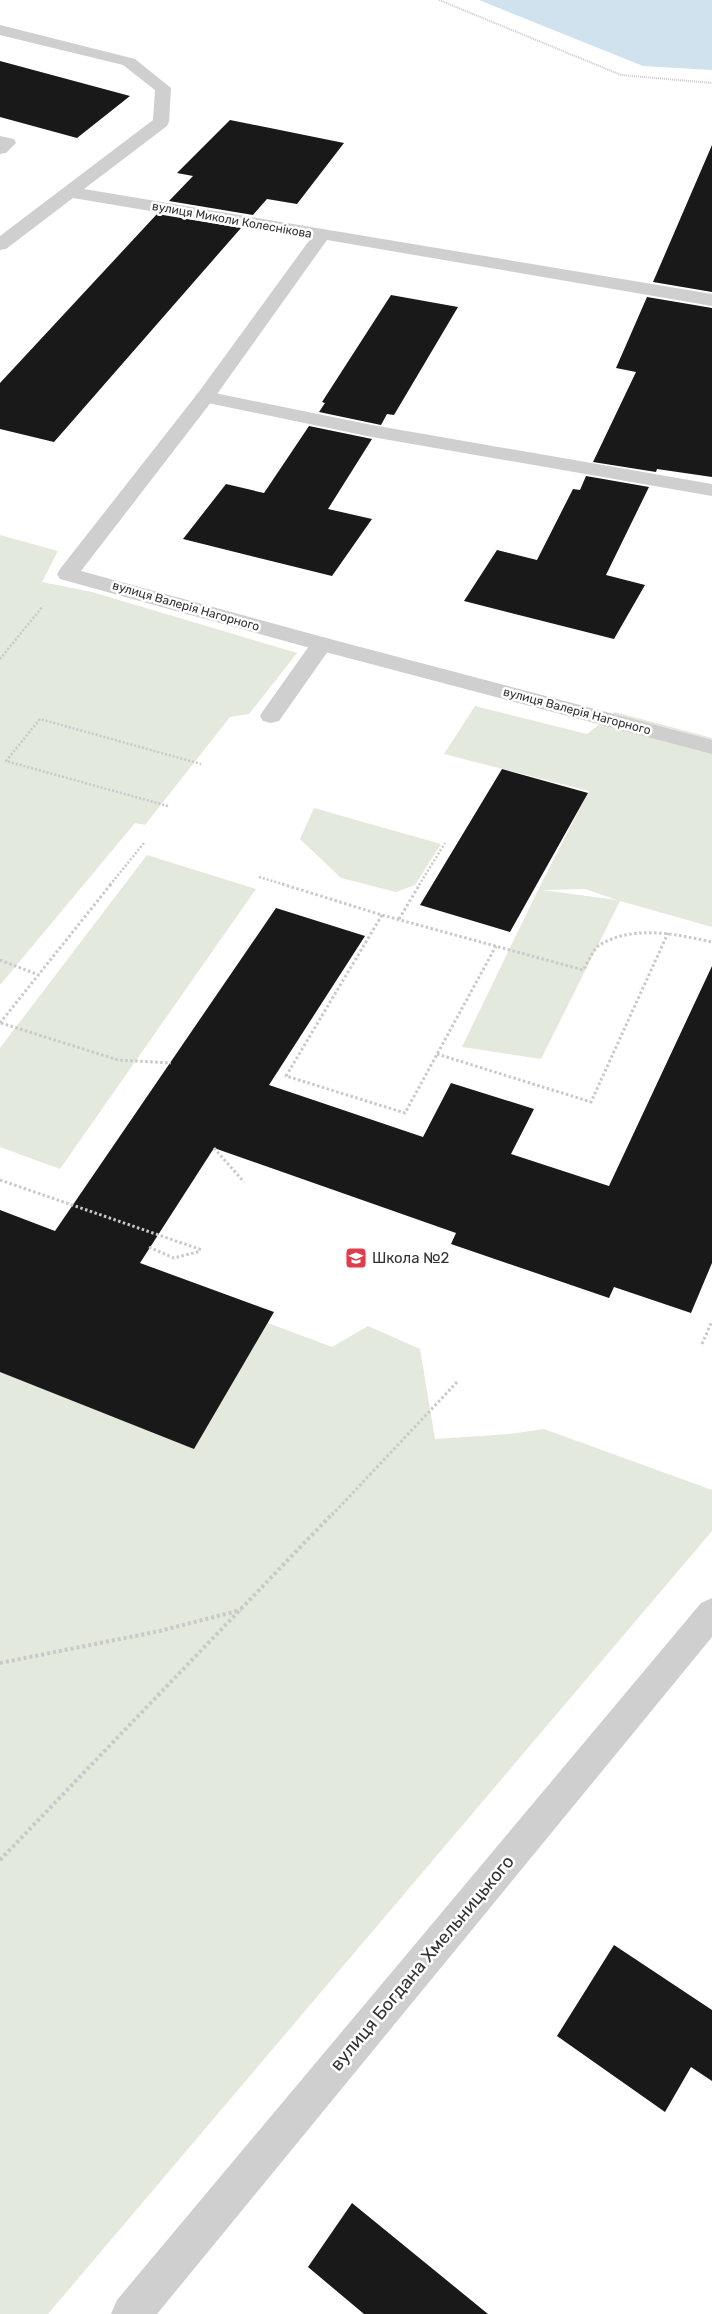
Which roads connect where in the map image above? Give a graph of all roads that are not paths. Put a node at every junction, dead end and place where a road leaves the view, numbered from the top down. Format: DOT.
graph roads {
  1 [pos="0,30"];
  2 [pos="0,141"];
  3 [pos="0,149"];
  4 [pos="71,192"];
  5 [pos="321,236"];
  6 [pos="0,246"];
  7 [pos="712,300"];
  8 [pos="206,396"];
  9 [pos="712,490"];
  10 [pos="322,644"];
  11 [pos="271,716"];
  12 [pos="712,747"];
  13 [pos="712,1613"];
  14 [pos="131,2314"];
  1 -- 4 [label="street"];
  2 -- 3 [label="street"];
  4 -- 5 [label="street, вулиця Миколи Колеснікова"];
  4 -- 6 [label="street"];
  5 -- 7 [label="street, вулиця Миколи Колеснікова"];
  5 -- 8 [label="street"];
  8 -- 9 [label="street"];
  8 -- 10 [label="street, вулиця Валерія Нагорного"];
  10 -- 11 [label="street"];
  10 -- 12 [label="street, вулиця Валерія Нагорного"];
  13 -- 14 [label="street, вулиця Богдана Хмельницького"];
}
